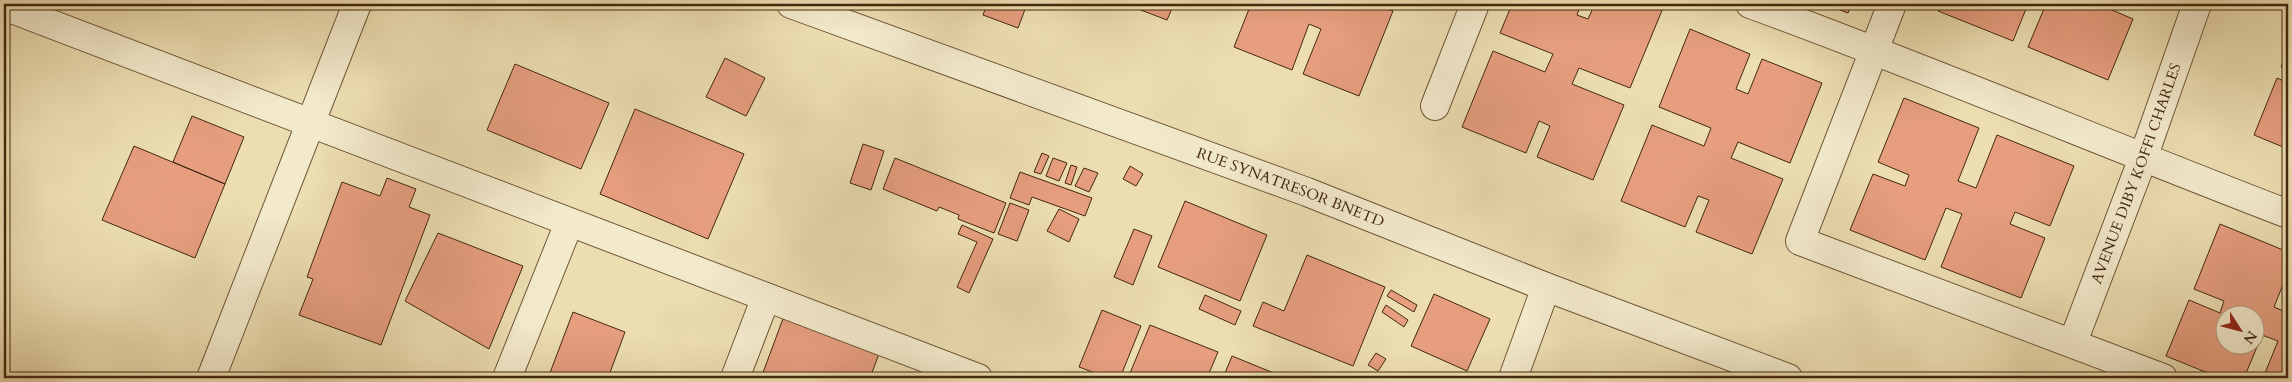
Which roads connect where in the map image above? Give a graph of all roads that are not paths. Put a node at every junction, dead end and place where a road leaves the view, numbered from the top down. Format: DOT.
graph roads {
  1 [pos="356,4"];
  2 [pos="791,4"];
  3 [pos="1475,4"];
  4 [pos="1750,4"];
  5 [pos="1892,4"];
  6 [pos="2197,4"];
  7 [pos="4,6"];
  8 [pos="1873,49"];
  9 [pos="1435,106"];
  10 [pos="309,123"];
  11 [pos="2143,158"];
  12 [pos="2288,214"];
  13 [pos="569,222"];
  14 [pos="1546,287"];
  15 [pos="766,297"];
  16 [pos="2073,342"];
  17 [pos="211,378"];
  18 [pos="507,378"];
  19 [pos="735,378"];
  20 [pos="978,378"];
  21 [pos="1513,378"];
  22 [pos="1788,378"];
  23 [pos="2163,378"];
  1 -- 10 [label="street"];
  2 -- 14 [label="street, RUE SYNATRESOR BNETD"];
  3 -- 9 [label="street"];
  4 -- 8 [label="street"];
  5 -- 8 [label="street"];
  6 -- 11 [label="street, AVENUE DIBY KOFFI CHARLES"];
  7 -- 10 [label="street"];
  8 -- 11 [label="street"];
  8 -- 16 [label="street"];
  10 -- 13 [label="street"];
  10 -- 17 [label="street"];
  11 -- 12 [label="street"];
  11 -- 16 [label="street, AVENUE DIBY KOFFI CHARLES"];
  13 -- 15 [label="street"];
  13 -- 18 [label="street"];
  14 -- 21 [label="street"];
  14 -- 22 [label="street, RUE SYNATRESOR BNETD"];
  15 -- 19 [label="street"];
  15 -- 20 [label="street"];
  16 -- 23 [label="street"];
}
